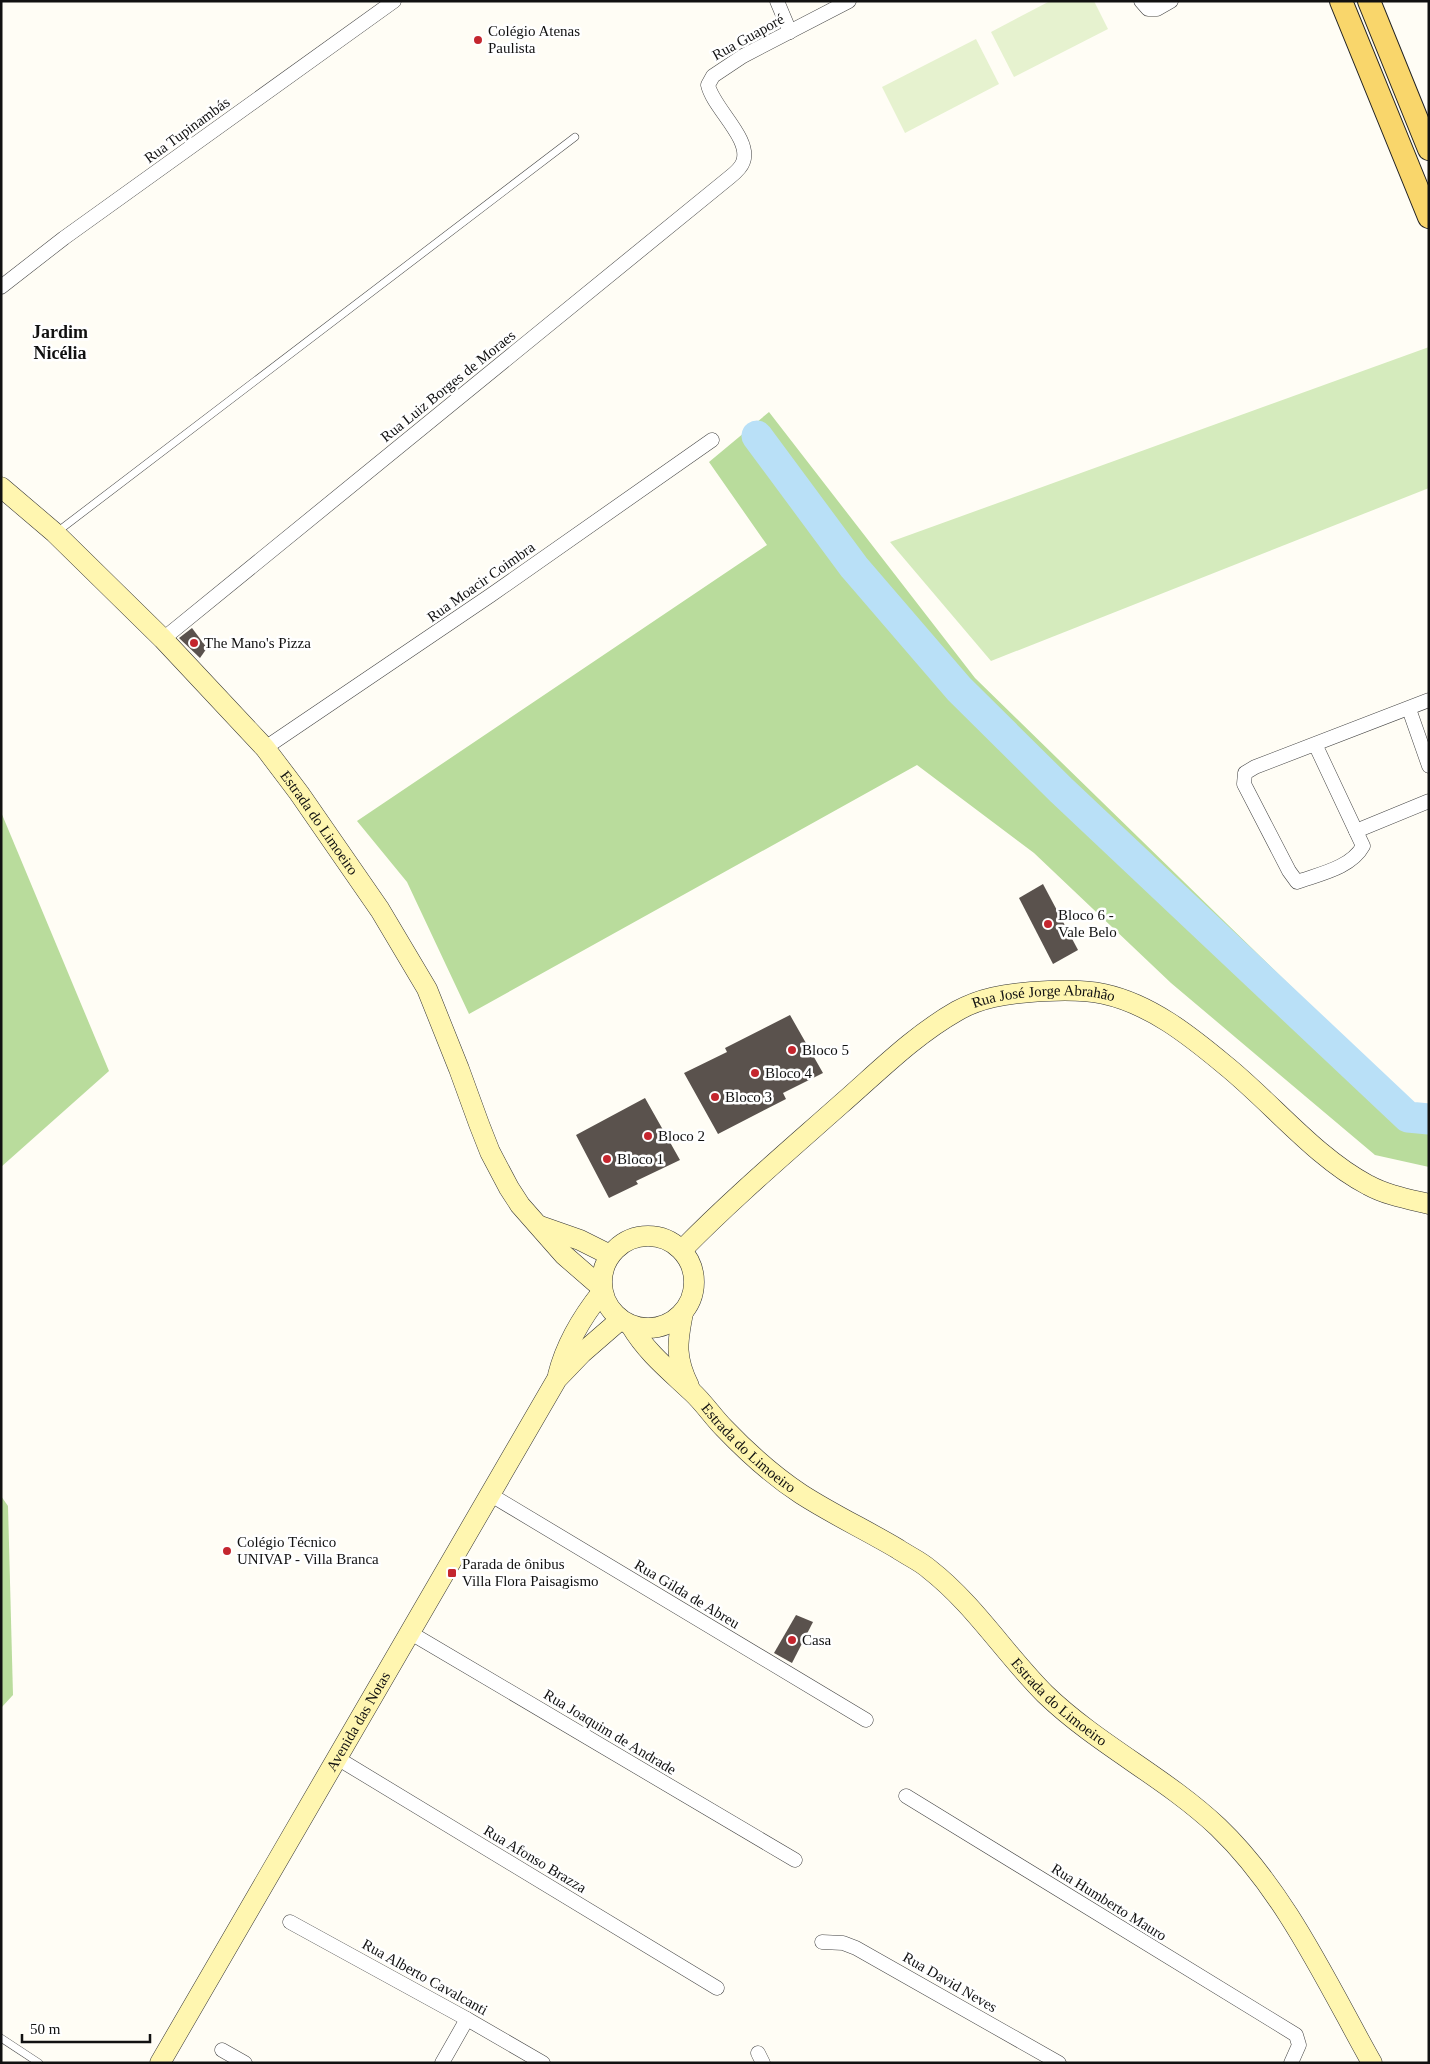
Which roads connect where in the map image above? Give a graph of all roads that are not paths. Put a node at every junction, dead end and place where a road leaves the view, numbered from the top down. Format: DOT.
graph roads {
  1 [pos="394,1"];
  2 [pos="777,1"];
  3 [pos="849,1"];
  4 [pos="1141,1"];
  5 [pos="1172,1"];
  6 [pos="1341,1"];
  7 [pos="1369,1"];
  8 [pos="790,32"];
  9 [pos="1406,94"];
  10 [pos="1429,124"];
  11 [pos="575,138"];
  12 [pos="1429,149"];
  13 [pos="744,151"];
  14 [pos="1429,217"];
  15 [pos="1,287"];
  16 [pos="712,440"];
  17 [pos="1,488"];
  18 [pos="55,534"];
  19 [pos="163,640"];
  20 [pos="1429,700"];
  21 [pos="1409,709"];
  22 [pos="1314,744"];
  23 [pos="265,748"];
  24 [pos="1429,766"];
  25 [pos="1429,800"];
  26 [pos="1356,831"];
  27 [pos="1429,1204"];
  28 [pos="540,1226"];
  29 [pos="682,1250"];
  30 [pos="610,1255"];
  31 [pos="602,1290"];
  32 [pos="683,1313"];
  33 [pos="626,1323"];
  34 [pos="557,1379"];
  35 [pos="693,1392"];
  36 [pos="490,1495"];
  37 [pos="408,1632"];
  38 [pos="866,1720"];
  39 [pos="337,1758"];
  40 [pos="906,1796"];
  41 [pos="795,1860"];
  42 [pos="290,1922"];
  43 [pos="822,1942"];
  44 [pos="717,1988"];
  45 [pos="467,2018"];
  46 [pos="1,2038"];
  47 [pos="222,2050"];
  48 [pos="39,2063"];
  49 [pos="160,2063"];
  50 [pos="245,2063"];
  51 [pos="442,2063"];
  52 [pos="543,2063"];
  53 [pos="1059,2063"];
  54 [pos="1291,2063"];
  55 [pos="1372,2063"];
  1 -- 15 [label="street, Rua Tupinambás"];
  2 -- 8 [label="street"];
  3 -- 8 [label="street, Rua Guaporé"];
  4 -- 5 [label="street"];
  6 -- 14 [label="main road"];
  7 -- 9 [label="main road"];
  8 -- 13 [label="street, Rua Guaporé"];
  9 -- 10 [label="lane"];
  9 -- 12 [label="main road"];
  11 -- 18 [label="lane"];
  13 -- 19 [label="street, Rua Luiz Borges de Moraes"];
  16 -- 23 [label="street, Rua Moacir Coimbra"];
  17 -- 18 [label="main road, Estrada do Limoeiro"];
  18 -- 19 [label="main road, Estrada do Limoeiro"];
  19 -- 23 [label="main road, Estrada do Limoeiro"];
  20 -- 21 [label="street"];
  21 -- 22 [label="street"];
  21 -- 24 [label="street"];
  22 -- 26 [label="street"];
  22 -- 26 [label="street"];
  23 -- 28 [label="main road, Estrada do Limoeiro"];
  25 -- 26 [label="street"];
  27 -- 29 [label="main road, Rua José Jorge Abrahão"];
  28 -- 30 [label="main road, Estrada do Limoeiro"];
  28 -- 31 [label="main road, Estrada do Limoeiro"];
  29 -- 30 [label="main road"];
  29 -- 32 [label="main road"];
  30 -- 31 [label="main road, Avenida das Notas"];
  31 -- 33 [label="main road"];
  31 -- 34 [label="main road, Avenida das Notas"];
  32 -- 33 [label="main road"];
  32 -- 35 [label="main road, Estrada do Limoeiro"];
  33 -- 34 [label="main road, Avenida das Notas"];
  33 -- 35 [label="main road, Estrada do Limoeiro"];
  34 -- 36 [label="main road, Avenida das Notas"];
  35 -- 55 [label="main road, Estrada do Limoeiro"];
  36 -- 37 [label="main road, Avenida das Notas"];
  36 -- 38 [label="street, Rua Gilda de Abreu"];
  37 -- 39 [label="main road, Avenida das Notas"];
  37 -- 41 [label="street, Rua Joaquim de Andrade"];
  39 -- 44 [label="street, Rua Afonso Brazza"];
  39 -- 49 [label="main road, Avenida das Notas"];
  40 -- 54 [label="street, Rua Humberto Mauro"];
  42 -- 45 [label="street, Rua Alberto Cavalcanti"];
  43 -- 53 [label="street, Rua David Neves"];
  45 -- 51 [label="street"];
  45 -- 52 [label="street, Rua Alberto Cavalcanti"];
  46 -- 48 [label="lane"];
  47 -- 50 [label="street"];
}
